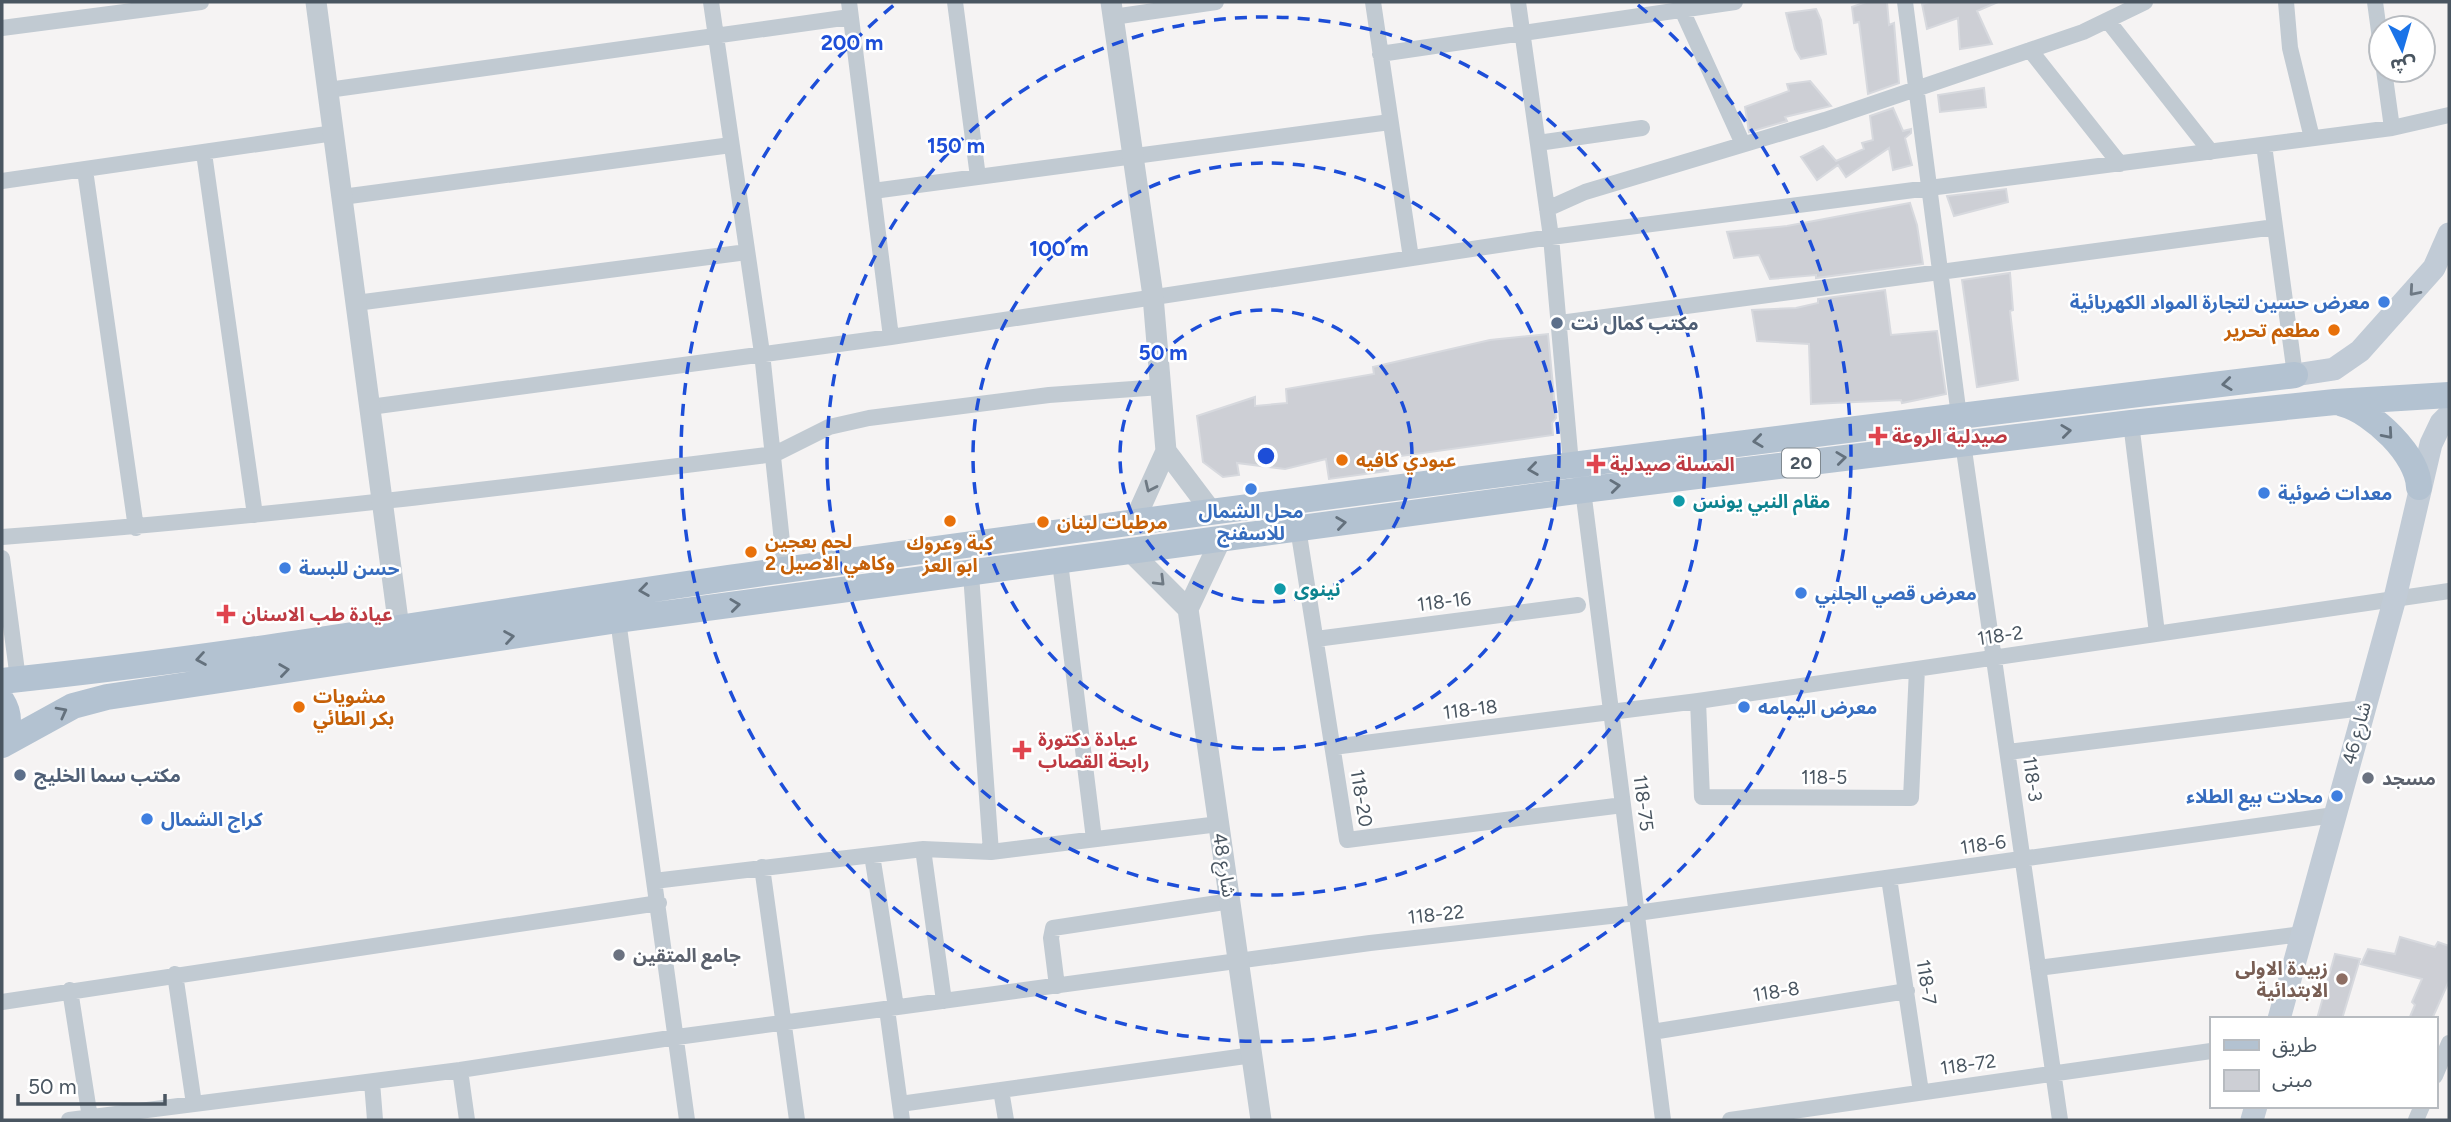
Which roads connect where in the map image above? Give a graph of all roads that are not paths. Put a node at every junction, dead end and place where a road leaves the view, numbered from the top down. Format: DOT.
graph roads {
  1 [pos="201,2"];
  2 [pos="316,2"];
  3 [pos="711,2"];
  4 [pos="955,2"];
  5 [pos="1216,2"];
  6 [pos="1373,2"];
  7 [pos="1518,2"];
  8 [pos="1734,2"];
  9 [pos="1905,2"];
  10 [pos="2145,2"];
  11 [pos="2286,2"];
  12 [pos="1686,7"];
  13 [pos="849,9"];
  14 [pos="1112,9"];
  15 [pos="2108,21"];
  16 [pos="2,28"];
  17 [pos="1523,33"];
  18 [pos="716,36"];
  19 [pos="2030,50"];
  20 [pos="1380,54"];
  21 [pos="2386,84"];
  22 [pos="1917,88"];
  23 [pos="328,90"];
  24 [pos="2449,115"];
  25 [pos="1390,122"];
  26 [pos="1642,128"];
  27 [pos="2392,128"];
  28 [pos="334,133"];
  29 [pos="2312,138"];
  30 [pos="1538,143"];
  31 [pos="1743,144"];
  32 [pos="731,145"];
  33 [pos="2264,145"];
  34 [pos="2211,152"];
  35 [pos="204,153"];
  36 [pos="1133,158"];
  37 [pos="2120,164"];
  38 [pos="85,170"];
  39 [pos="978,177"];
  40 [pos="2,181"];
  41 [pos="1930,190"];
  42 [pos="873,191"];
  43 [pos="342,197"];
  44 [pos="1547,209"];
  45 [pos="2275,227"];
  46 [pos="2449,234"];
  47 [pos="1551,237"];
  48 [pos="747,252"];
  49 [pos="1411,258"];
  50 [pos="1941,270"];
  51 [pos="1153,296"];
  52 [pos="356,303"];
  53 [pos="1560,323"];
  54 [pos="891,337"];
  55 [pos="762,353"];
  56 [pos="2295,376"];
  57 [pos="1161,387"];
  58 [pos="2438,396"];
  59 [pos="2335,402"];
  60 [pos="370,407"];
  61 [pos="2449,415"];
  62 [pos="1959,416"];
  63 [pos="2131,423"];
  64 [pos="1963,443"];
  65 [pos="1166,451"];
  66 [pos="775,454"];
  67 [pos="1571,464"];
  68 [pos="2419,487"];
  69 [pos="1583,490"];
  70 [pos="383,502"];
  71 [pos="1212,512"];
  72 [pos="255,516"];
  73 [pos="1133,524"];
  74 [pos="136,528"];
  75 [pos="1298,528"];
  76 [pos="2,537"];
  77 [pos="1220,541"];
  78 [pos="1132,553"];
  79 [pos="2,558"];
  80 [pos="1060,562"];
  81 [pos="785,570"];
  82 [pos="971,574"];
  83 [pos="2449,591"];
  84 [pos="2395,598"];
  85 [pos="1578,605"];
  86 [pos="1188,609"];
  87 [pos="618,620"];
  88 [pos="400,628"];
  89 [pos="2157,633"];
  90 [pos="1316,639"];
  91 [pos="1994,657"];
  92 [pos="1917,669"];
  93 [pos="10,680"];
  94 [pos="2,701"];
  95 [pos="1698,701"];
  96 [pos="2363,708"];
  97 [pos="1611,712"];
  98 [pos="2,745"];
  99 [pos="1333,747"];
  100 [pos="2008,752"];
  101 [pos="1623,805"];
  102 [pos="2334,815"];
  103 [pos="1219,824"];
  104 [pos="1094,839"];
  105 [pos="923,849"];
  106 [pos="991,852"];
  107 [pos="872,855"];
  108 [pos="2023,859"];
  109 [pos="762,867"];
  110 [pos="1889,878"];
  111 [pos="654,881"];
  112 [pos="1231,901"];
  113 [pos="659,903"];
  114 [pos="1637,913"];
  115 [pos="2302,934"];
  116 [pos="1240,961"];
  117 [pos="2038,968"];
  118 [pos="175,974"];
  119 [pos="1057,986"];
  120 [pos="70,990"];
  121 [pos="1907,991"];
  122 [pos="944,1001"];
  123 [pos="2,1002"];
  124 [pos="892,1008"];
  125 [pos="2280,1017"];
  126 [pos="784,1023"];
  127 [pos="1652,1032"];
  128 [pos="677,1037"];
  129 [pos="2449,1043"];
  130 [pos="2210,1051"];
  131 [pos="1253,1055"];
  132 [pos="460,1070"];
  133 [pos="2437,1071"];
  134 [pos="2054,1073"];
  135 [pos="372,1082"];
  136 [pos="1001,1090"];
  137 [pos="1921,1092"];
  138 [pos="194,1104"];
  139 [pos="901,1112"];
  140 [pos="79,1119"];
  141 [pos="375,1120"];
  142 [pos="467,1120"];
  143 [pos="687,1120"];
  144 [pos="797,1120"];
  145 [pos="1006,1120"];
  146 [pos="1261,1120"];
  147 [pos="1663,1120"];
  148 [pos="1730,1120"];
  149 [pos="2060,1120"];
  1 -- 16 [label="street"];
  2 -- 23 [label="street"];
  3 -- 18 [label="street"];
  4 -- 39 [label="street"];
  5 -- 14 [label="street"];
  6 -- 20 [label="street"];
  7 -- 17 [label="street"];
  8 -- 12 [label="street"];
  9 -- 22 [label="street"];
  10 -- 15 [label="street"];
  11 -- 29 [label="street"];
  12 -- 17 [label="street"];
  12 -- 31 [label="street"];
  13 -- 18 [label="street"];
  13 -- 42 [label="street"];
  14 -- 36 [label="street"];
  15 -- 19 [label="street"];
  15 -- 34 [label="street"];
  17 -- 20 [label="street"];
  17 -- 30 [label="street"];
  18 -- 23 [label="street"];
  18 -- 32 [label="street"];
  19 -- 22 [label="street"];
  19 -- 37 [label="street"];
  20 -- 25 [label="street"];
  21 -- 27 [label="street"];
  22 -- 31 [label="street"];
  22 -- 41 [label="street"];
  23 -- 28 [label="street"];
  24 -- 27 [label="street"];
  25 -- 36 [label="street"];
  25 -- 49 [label="street"];
  26 -- 30 [label="street"];
  27 -- 29 [label="street"];
  28 -- 35 [label="street"];
  28 -- 43 [label="street"];
  29 -- 33 [label="street"];
  30 -- 44 [label="street"];
  31 -- 44 [label="street"];
  32 -- 43 [label="street"];
  32 -- 48 [label="street"];
  33 -- 34 [label="street"];
  33 -- 45 [label="street"];
  34 -- 37 [label="street"];
  35 -- 38 [label="street"];
  35 -- 72 [label="street"];
  36 -- 39 [label="street"];
  36 -- 51 [label="street"];
  37 -- 41 [label="street"];
  38 -- 40 [label="street"];
  38 -- 74 [label="street"];
  39 -- 42 [label="street"];
  41 -- 47 [label="street"];
  41 -- 50 [label="street"];
  42 -- 54 [label="street"];
  43 -- 52 [label="street"];
  44 -- 47 [label="street"];
  45 -- 50 [label="street"];
  45 -- 56 [label="street"];
  46 -- 56 [label="main road, one-way"];
  47 -- 49 [label="street"];
  47 -- 53 [label="street"];
  48 -- 52 [label="street"];
  48 -- 55 [label="street"];
  49 -- 51 [label="street"];
  50 -- 53 [label="street"];
  50 -- 62 [label="street"];
  51 -- 54 [label="street"];
  51 -- 57 [label="street"];
  52 -- 60 [label="street"];
  53 -- 67 [label="street"];
  54 -- 55 [label="street"];
  55 -- 60 [label="street"];
  55 -- 66 [label="street"];
  56 -- 62 [label="main road, 20, one-way"];
  57 -- 65 [label="street"];
  57 -- 66 [label="street"];
  58 -- 59 [label="main road, 20"];
  59 -- 63 [label="main road, 20"];
  59 -- 68 [label="main road, one-way"];
  60 -- 70 [label="street"];
  61 -- 68 [label="main road, شارع 46"];
  62 -- 67 [label="main road, 20, one-way"];
  64 -- 63 [label="main road, 20, one-way"];
  63 -- 89 [label="street"];
  69 -- 64 [label="main road, 20, one-way"];
  64 -- 91 [label="street, 118-3"];
  65 -- 71 [label="street"];
  65 -- 73 [label="street, one-way"];
  66 -- 70 [label="street"];
  66 -- 81 [label="street"];
  67 -- 71 [label="main road, 20, one-way"];
  68 -- 84 [label="main road, شارع 46"];
  75 -- 69 [label="main road, 20, one-way"];
  69 -- 97 [label="street, 118-75"];
  70 -- 72 [label="street"];
  70 -- 88 [label="street"];
  71 -- 73 [label="main road, 20"];
  72 -- 74 [label="street"];
  73 -- 81 [label="main road"];
  74 -- 76 [label="street"];
  75 -- 77 [label="main road, 20"];
  75 -- 90 [label="street, 118-20"];
  77 -- 78 [label="main road, 20"];
  77 -- 86 [label="street"];
  78 -- 80 [label="main road"];
  78 -- 86 [label="street, one-way"];
  79 -- 93 [label="street"];
  80 -- 82 [label="main road"];
  80 -- 104 [label="street"];
  81 -- 88 [label="main road, one-way"];
  87 -- 82 [label="main road, one-way"];
  82 -- 106 [label="street"];
  83 -- 84 [label="street, 118-2"];
  84 -- 89 [label="street, 118-2"];
  84 -- 96 [label="main road, شارع 46"];
  85 -- 90 [label="street, 118-16"];
  86 -- 103 [label="street, شارع 48"];
  98 -- 87 [label="main road, one-way"];
  87 -- 111 [label="street"];
  88 -- 93 [label="main road, one-way"];
  89 -- 91 [label="street, 118-2"];
  90 -- 99 [label="street, 118-20"];
  91 -- 92 [label="street, 118-2"];
  91 -- 100 [label="street, 118-3"];
  92 -- 95 [label="street, 118-2"];
  92 -- 95 [label="street, 118-5"];
  94 -- 98 [label="main road"];
  95 -- 97 [label="street, 118-2"];
  96 -- 100 [label="street"];
  96 -- 102 [label="main road, شارع 46"];
  97 -- 99 [label="street, 118-18"];
  97 -- 101 [label="street, 118-75"];
  99 -- 101 [label="street, 118-20"];
  100 -- 108 [label="street, 118-3"];
  101 -- 114 [label="street, 118-75"];
  102 -- 108 [label="street, 118-6"];
  102 -- 115 [label="main road, شارع 46"];
  103 -- 104 [label="street"];
  103 -- 112 [label="street, شارع 48"];
  104 -- 106 [label="street"];
  105 -- 106 [label="street"];
  105 -- 107 [label="street"];
  105 -- 122 [label="street"];
  107 -- 109 [label="street"];
  107 -- 124 [label="street"];
  108 -- 110 [label="street, 118-6"];
  108 -- 117 [label="street, 118-3"];
  109 -- 111 [label="street"];
  109 -- 126 [label="street"];
  110 -- 114 [label="street, 118-6"];
  110 -- 121 [label="street, 118-7"];
  111 -- 113 [label="street"];
  112 -- 116 [label="street, شارع 48"];
  112 -- 119 [label="street"];
  113 -- 118 [label="street"];
  113 -- 128 [label="street"];
  114 -- 116 [label="street, 118-22"];
  114 -- 127 [label="street, 118-75"];
  115 -- 117 [label="street"];
  115 -- 125 [label="main road, شارع 46"];
  116 -- 119 [label="street, 118-22"];
  116 -- 131 [label="street, شارع 48"];
  117 -- 134 [label="street, 118-3"];
  118 -- 120 [label="street"];
  118 -- 138 [label="street"];
  119 -- 122 [label="street, 118-22"];
  120 -- 123 [label="street"];
  120 -- 140 [label="street"];
  121 -- 127 [label="street, 118-8"];
  121 -- 137 [label="street, 118-7"];
  122 -- 124 [label="street, 118-22"];
  124 -- 126 [label="street, 118-22"];
  124 -- 139 [label="street"];
  126 -- 128 [label="street, 118-22"];
  126 -- 144 [label="street"];
  127 -- 147 [label="street, 118-75"];
  128 -- 132 [label="street, 118-22"];
  128 -- 143 [label="street"];
  129 -- 133 [label="street"];
  130 -- 134 [label="street, 118-72"];
  131 -- 136 [label="street"];
  131 -- 146 [label="street, شارع 48"];
  132 -- 135 [label="street, 118-22"];
  132 -- 142 [label="street"];
  134 -- 137 [label="street, 118-72"];
  134 -- 149 [label="street, 118-3"];
  135 -- 138 [label="street, 118-22"];
  135 -- 141 [label="street"];
  136 -- 139 [label="street"];
  136 -- 145 [label="street"];
  137 -- 148 [label="street, 118-72"];
  138 -- 140 [label="street, 118-22"];
}
